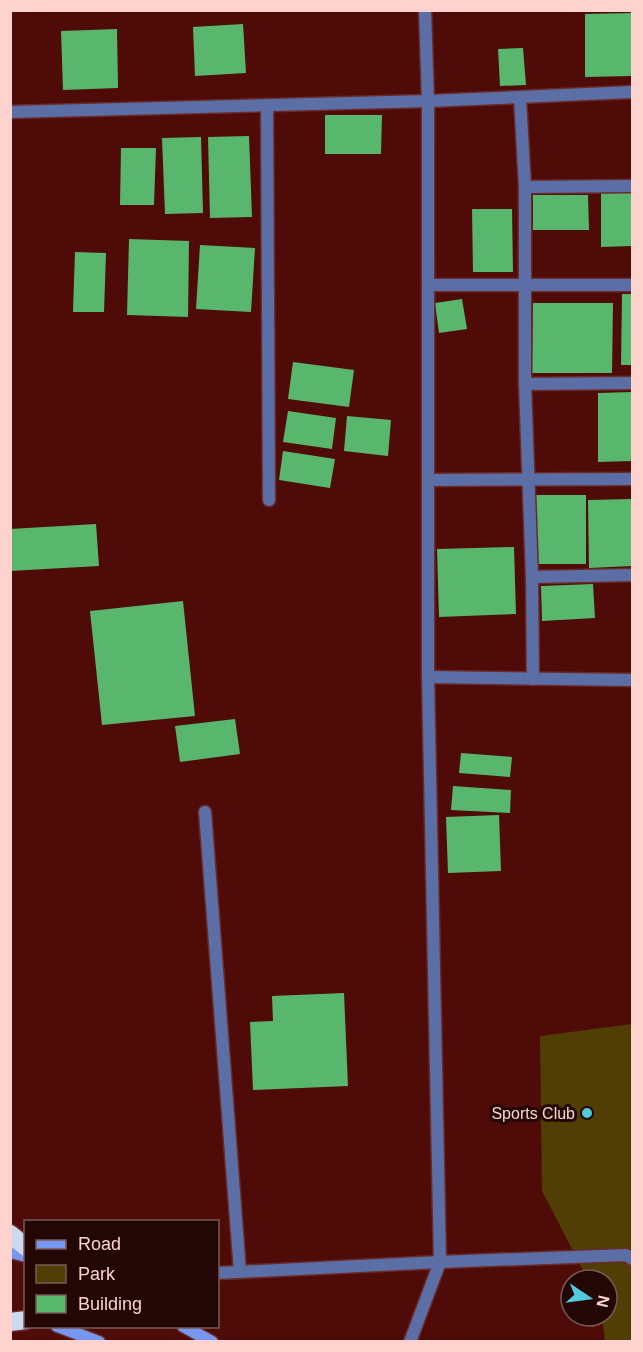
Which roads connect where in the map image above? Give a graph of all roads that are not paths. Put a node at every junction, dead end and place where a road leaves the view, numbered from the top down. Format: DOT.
graph roads {
  1 [pos="425,10"];
  2 [pos="633,92"];
  3 [pos="520,98"];
  4 [pos="428,101"];
  5 [pos="267,105"];
  6 [pos="10,112"];
  7 [pos="633,186"];
  8 [pos="525,187"];
  9 [pos="428,285"];
  10 [pos="526,285"];
  11 [pos="633,285"];
  12 [pos="633,383"];
  13 [pos="525,384"];
  14 [pos="633,479"];
  15 [pos="428,480"];
  16 [pos="528,480"];
  17 [pos="269,500"];
  18 [pos="633,575"];
  19 [pos="532,577"];
  20 [pos="428,677"];
  21 [pos="533,679"];
  22 [pos="633,680"];
  23 [pos="205,812"];
  24 [pos="10,1234"];
  25 [pos="24,1245"];
  26 [pos="630,1254"];
  27 [pos="440,1262"];
  28 [pos="240,1272"];
  29 [pos="219,1273"];
  30 [pos="63,1328"];
  31 [pos="187,1328"];
  32 [pos="99,1341"];
  33 [pos="212,1341"];
  34 [pos="410,1341"];
  1 -- 4 [label="street"];
  2 -- 3 [label="street"];
  3 -- 4 [label="street"];
  3 -- 8 [label="street"];
  4 -- 5 [label="street"];
  4 -- 9 [label="street"];
  5 -- 6 [label="street"];
  5 -- 17 [label="street"];
  7 -- 8 [label="street"];
  8 -- 10 [label="street"];
  9 -- 10 [label="street"];
  9 -- 15 [label="street"];
  10 -- 11 [label="street"];
  10 -- 13 [label="street"];
  12 -- 13 [label="street"];
  13 -- 16 [label="street"];
  14 -- 16 [label="street"];
  15 -- 16 [label="street"];
  15 -- 20 [label="street"];
  16 -- 19 [label="street"];
  18 -- 19 [label="street"];
  19 -- 21 [label="street"];
  20 -- 21 [label="street"];
  20 -- 27 [label="street"];
  21 -- 22 [label="street"];
  23 -- 28 [label="street"];
  24 -- 25 [label="highway"];
  26 -- 27 [label="street"];
  27 -- 28 [label="street"];
  27 -- 34 [label="street"];
  28 -- 29 [label="street"];
  30 -- 32 [label="street"];
  31 -- 33 [label="street"];
}
